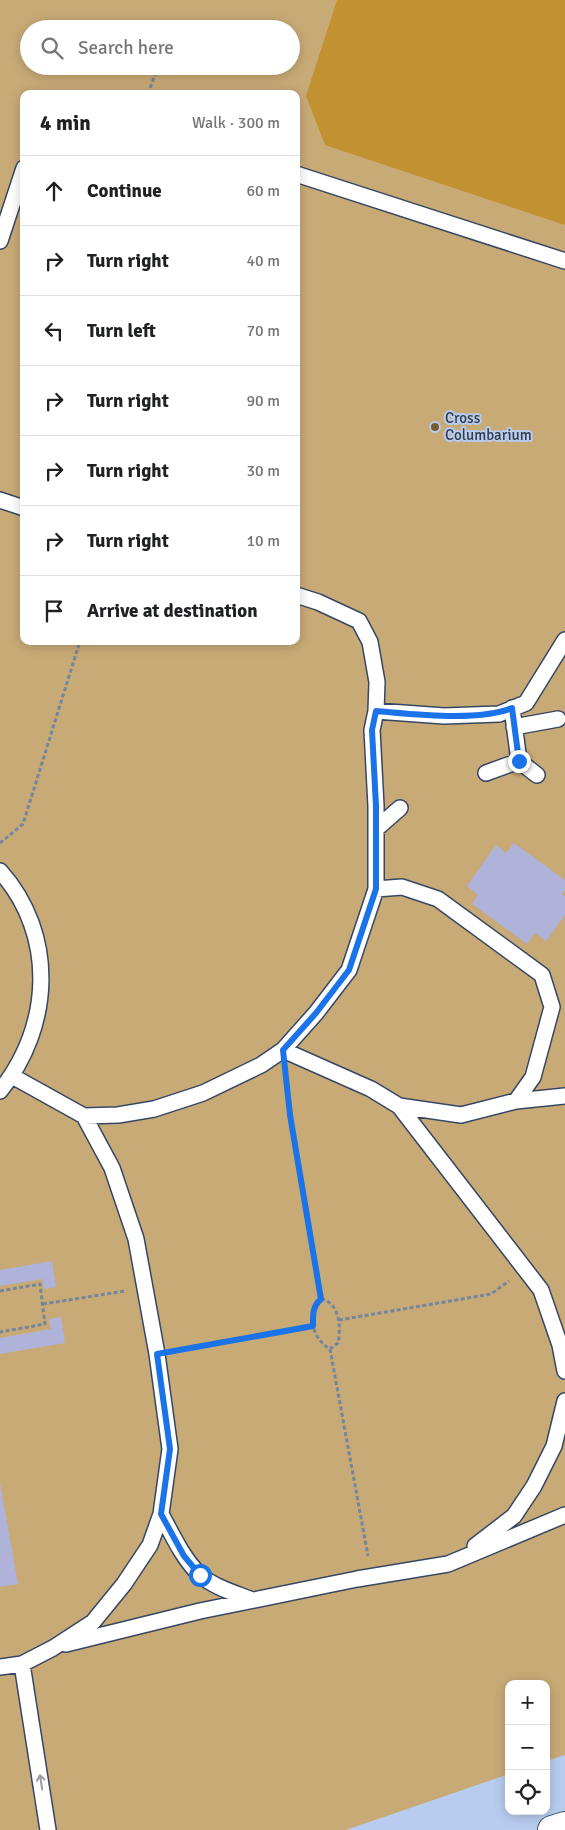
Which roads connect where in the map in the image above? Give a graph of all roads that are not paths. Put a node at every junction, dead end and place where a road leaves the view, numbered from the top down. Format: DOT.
graph roads {
  1 [pos="300,175"];
  2 [pos="20,180"];
  3 [pos="0,241"];
  4 [pos="565,260"];
  5 [pos="0,500"];
  6 [pos="20,507"];
  7 [pos="300,596"];
  8 [pos="565,640"];
  9 [pos="512,708"];
  10 [pos="376,711"];
  11 [pos="558,719"];
  12 [pos="514,727"];
  13 [pos="519,761"];
  14 [pos="486,773"];
  15 [pos="537,775"];
  16 [pos="400,808"];
  17 [pos="376,829"];
  18 [pos="0,871"];
  19 [pos="376,889"];
  20 [pos="283,1050"];
  21 [pos="12,1076"];
  22 [pos="0,1091"];
  23 [pos="565,1096"];
  24 [pos="516,1101"];
  25 [pos="399,1106"];
  26 [pos="84,1116"];
  27 [pos="565,1371"];
  28 [pos="565,1401"];
  29 [pos="161,1514"];
  30 [pos="565,1515"];
  31 [pos="448,1564"];
  32 [pos="252,1600"];
  33 [pos="53,1648"];
  34 [pos="22,1664"];
  35 [pos="0,1667"];
  36 [pos="565,1826"];
  37 [pos="48,1830"];
  38 [pos="552,1830"];
  1 -- 4 [label="lane"];
  2 -- 3 [label="lane"];
  5 -- 6 [label="lane"];
  7 -- 10 [label="lane"];
  8 -- 9 [label="lane"];
  9 -- 10 [label="lane"];
  9 -- 12 [label="lane"];
  10 -- 17 [label="lane"];
  11 -- 12 [label="lane"];
  12 -- 13 [label="lane"];
  13 -- 14 [label="lane"];
  13 -- 15 [label="lane"];
  16 -- 17 [label="lane"];
  17 -- 19 [label="lane"];
  18 -- 21 [label="lane"];
  19 -- 20 [label="lane"];
  19 -- 24 [label="lane"];
  20 -- 25 [label="lane"];
  20 -- 26 [label="lane"];
  21 -- 22 [label="lane"];
  21 -- 26 [label="lane"];
  23 -- 24 [label="lane"];
  24 -- 25 [label="lane"];
  25 -- 27 [label="lane"];
  26 -- 29 [label="lane"];
  28 -- 31 [label="lane"];
  29 -- 32 [label="lane"];
  29 -- 33 [label="lane"];
  30 -- 31 [label="lane"];
  31 -- 32 [label="lane"];
  32 -- 33 [label="lane"];
  33 -- 34 [label="lane"];
  34 -- 35 [label="lane"];
  37 -- 34 [label="lane, one-way"];
  36 -- 38 [label="main road"];
}
